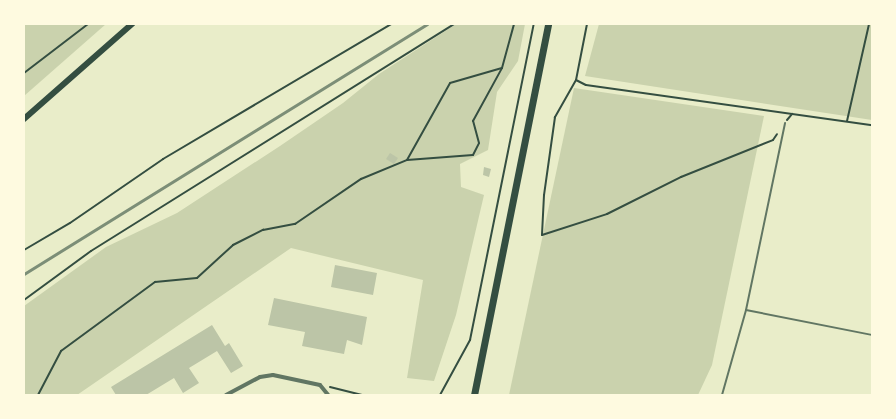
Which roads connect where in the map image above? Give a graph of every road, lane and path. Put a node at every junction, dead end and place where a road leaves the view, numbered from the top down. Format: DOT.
graph roads {
  1 [pos="88,24"];
  2 [pos="132,24"];
  3 [pos="391,24"];
  4 [pos="454,24"];
  5 [pos="514,24"];
  6 [pos="534,24"];
  7 [pos="548,24"];
  8 [pos="587,24"];
  9 [pos="869,24"];
  10 [pos="502,68"];
  11 [pos="24,73"];
  12 [pos="576,80"];
  13 [pos="792,114"];
  14 [pos="24,119"];
  15 [pos="847,121"];
  16 [pos="785,123"];
  17 [pos="872,125"];
  18 [pos="407,160"];
  19 [pos="24,250"];
  20 [pos="24,300"];
  21 [pos="746,310"];
  22 [pos="872,335"];
  23 [pos="320,385"];
  24 [pos="38,395"];
  25 [pos="226,395"];
  26 [pos="328,395"];
  27 [pos="362,395"];
  28 [pos="440,395"];
  29 [pos="474,395"];
  30 [pos="722,395"];
  1 -- 11 [label="path"];
  2 -- 14 [label="main road"];
  3 -- 19 [label="path"];
  4 -- 20 [label="path"];
  5 -- 10 [label="path"];
  6 -- 28 [label="path"];
  7 -- 29 [label="highway"];
  8 -- 12 [label="path"];
  9 -- 15 [label="path"];
  10 -- 18 [label="path"];
  10 -- 18 [label="path"];
  12 -- 13 [label="path"];
  12 -- 16 [label="path"];
  13 -- 15 [label="path"];
  13 -- 16 [label="path"];
  15 -- 17 [label="path"];
  16 -- 21 [label="lane"];
  18 -- 24 [label="path"];
  21 -- 22 [label="lane"];
  21 -- 30 [label="lane"];
  23 -- 25 [label="street"];
  23 -- 26 [label="street"];
  23 -- 27 [label="path"];
}
